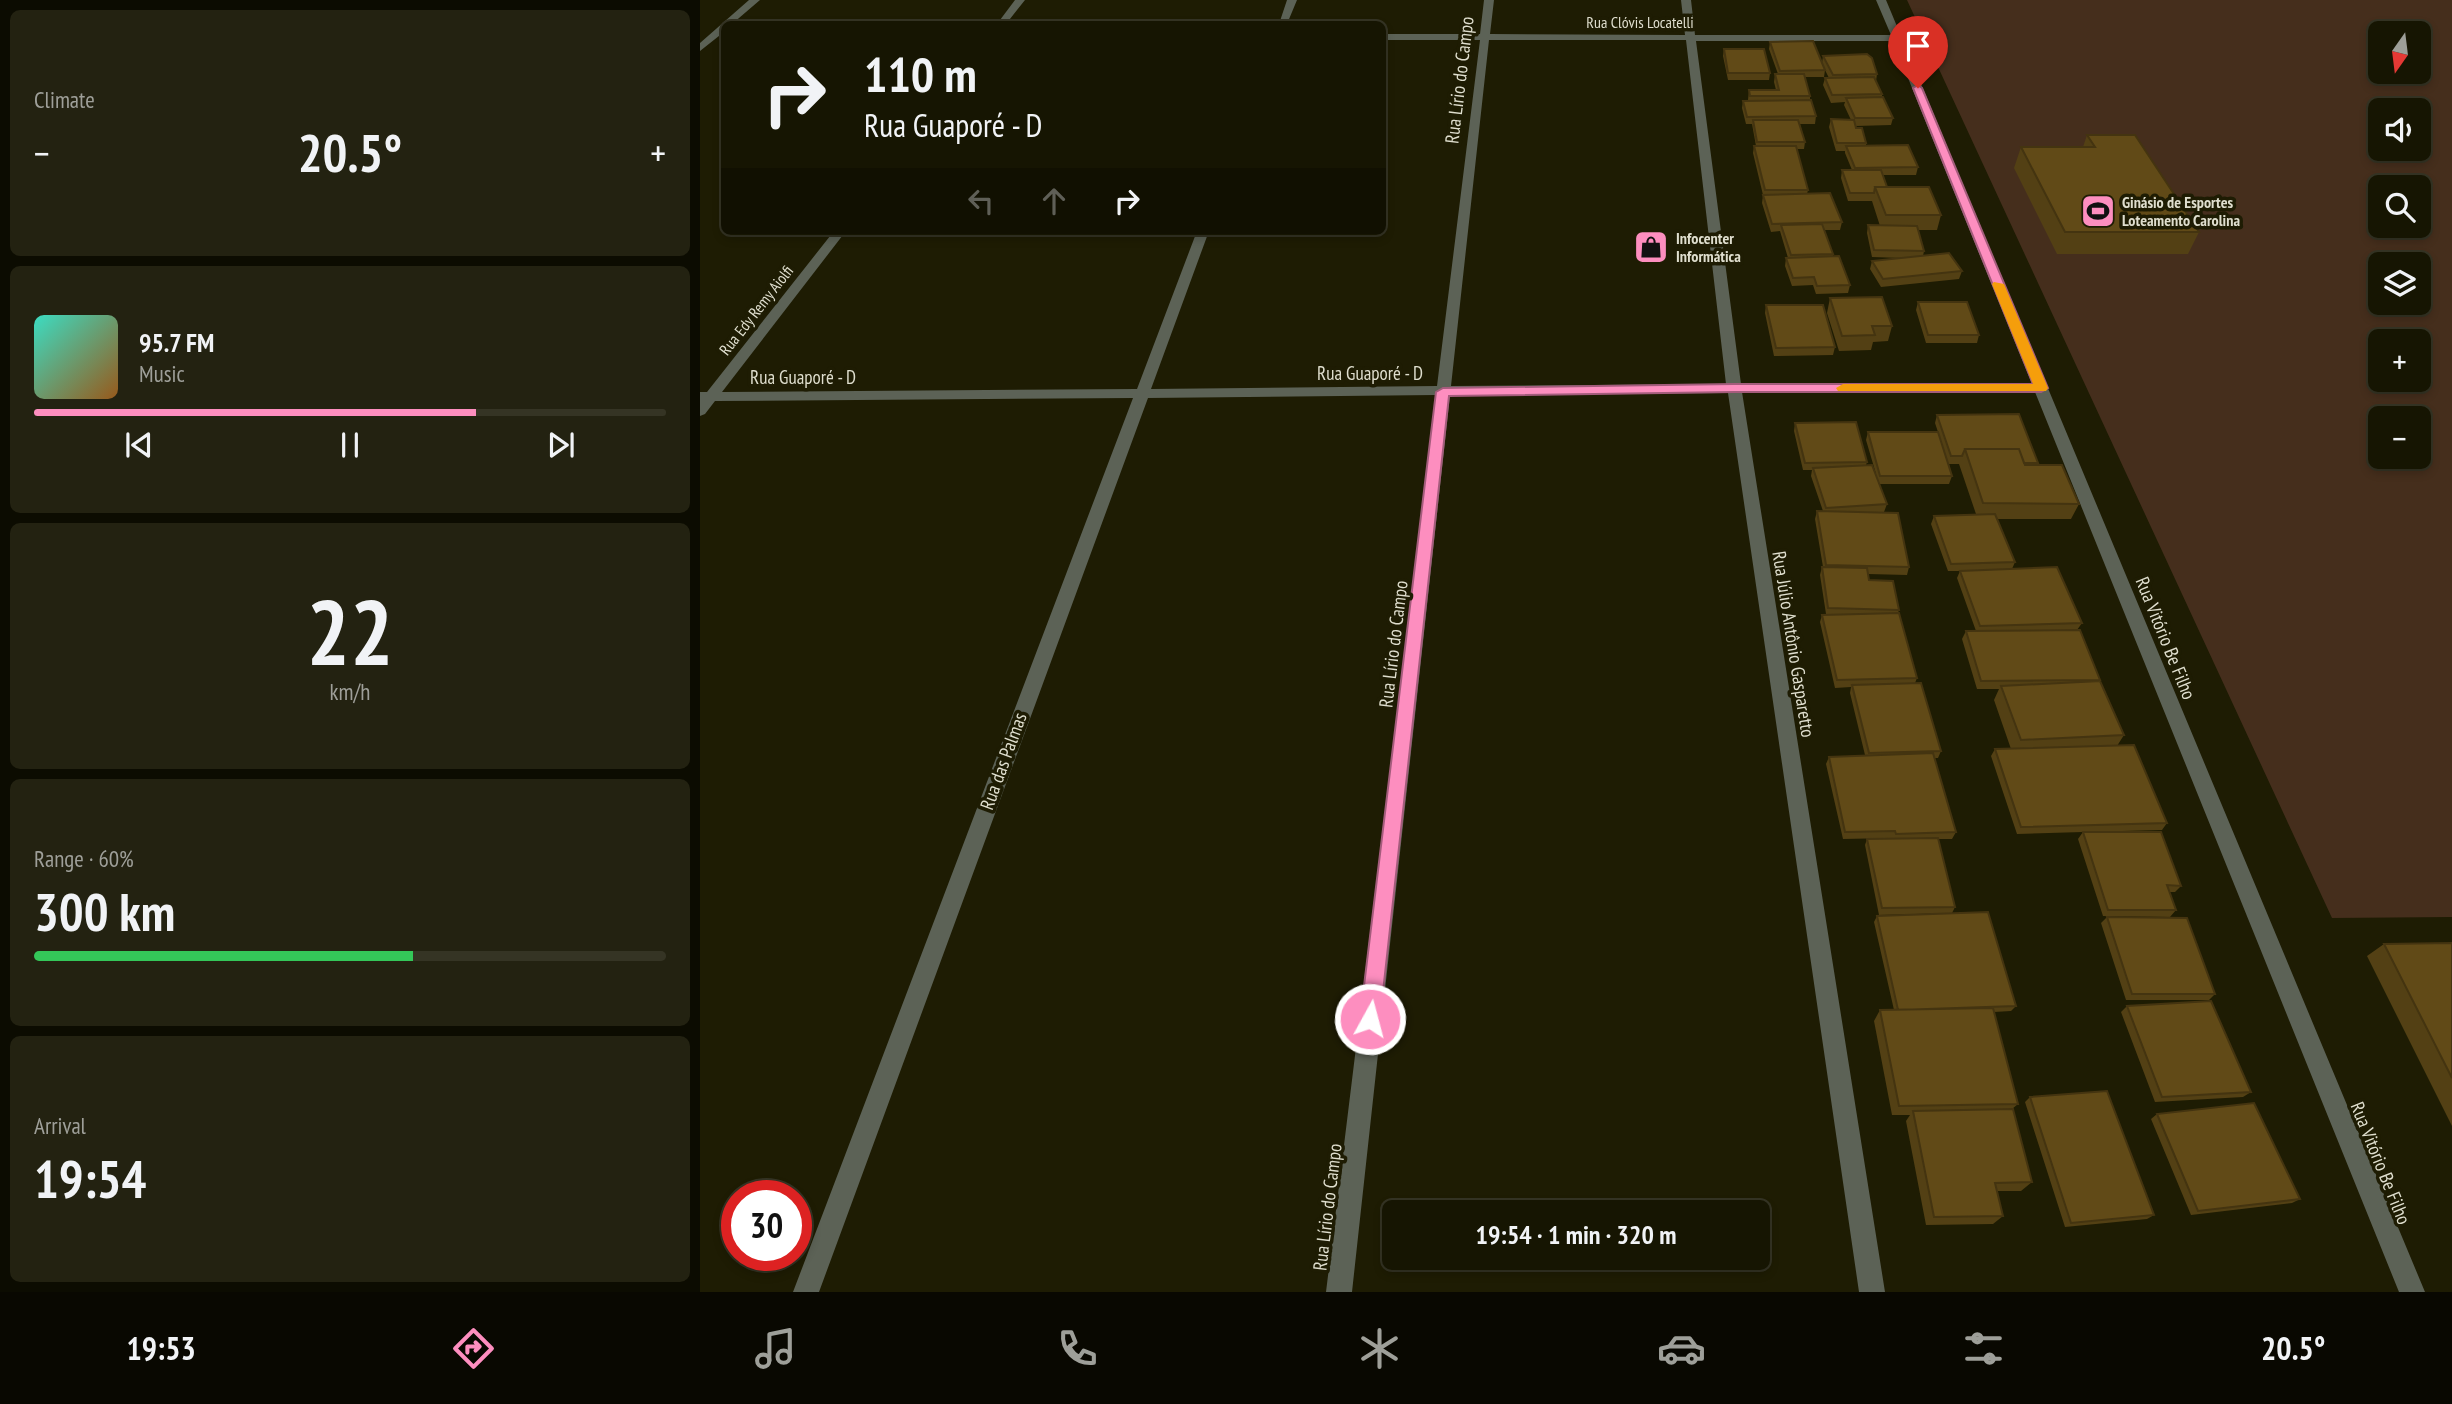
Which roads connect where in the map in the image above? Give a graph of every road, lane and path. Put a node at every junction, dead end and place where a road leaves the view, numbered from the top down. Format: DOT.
graph roads {
  1 [pos="755,0"];
  2 [pos="1020,0"];
  3 [pos="1292,0"];
  4 [pos="1489,0"];
  5 [pos="1686,0"];
  6 [pos="1881,0"];
  7 [pos="732,21"];
  8 [pos="1003,21"];
  9 [pos="1284,21"];
  10 [pos="700,36"];
  11 [pos="719,36"];
  12 [pos="1386,37"];
  13 [pos="1485,37"];
  14 [pos="1692,37"];
  15 [pos="1897,38"];
  16 [pos="700,48"];
  17 [pos="837,235"];
  18 [pos="1201,235"];
  19 [pos="1734,388"];
  20 [pos="2041,388"];
  21 [pos="1443,392"];
  22 [pos="1140,394"];
  23 [pos="706,397"];
  24 [pos="700,411"];
  25 [pos="806,1292"];
  26 [pos="1339,1292"];
  27 [pos="1872,1292"];
  28 [pos="2412,1292"];
  1 -- 7 [label="street"];
  2 -- 8 [label="street"];
  3 -- 9 [label="street"];
  4 -- 13 [label="street, Rua Lírio do Campo"];
  5 -- 14 [label="street, Rua Júlio Antônio Gasparetto"];
  6 -- 15 [label="street, Rua Vitório Be Filho"];
  10 -- 11 [label="street"];
  11 -- 16 [label="street"];
  12 -- 13 [label="street, Rua Clóvis Locatelli"];
  13 -- 14 [label="street, Rua Clóvis Locatelli"];
  13 -- 21 [label="street, Rua Lírio do Campo"];
  14 -- 15 [label="street, Rua Clóvis Locatelli"];
  14 -- 19 [label="street, Rua Júlio Antônio Gasparetto"];
  15 -- 20 [label="street, Rua Vitório Be Filho"];
  17 -- 23 [label="street, Rua Edy Remy Aiolfi"];
  18 -- 22 [label="street, Rua das Palmas"];
  19 -- 20 [label="street, Rua Guaporé - D"];
  19 -- 21 [label="street, Rua Guaporé - D"];
  19 -- 27 [label="street, Rua Júlio Antônio Gasparetto"];
  20 -- 28 [label="street, Rua Vitório Be Filho"];
  21 -- 22 [label="street, Rua Guaporé - D"];
  21 -- 26 [label="street, Rua Lírio do Campo"];
  22 -- 23 [label="street, Rua Guaporé - D"];
  22 -- 25 [label="street, Rua das Palmas"];
  23 -- 24 [label="street, Rua Edy Remy Aiolfi"];
}
